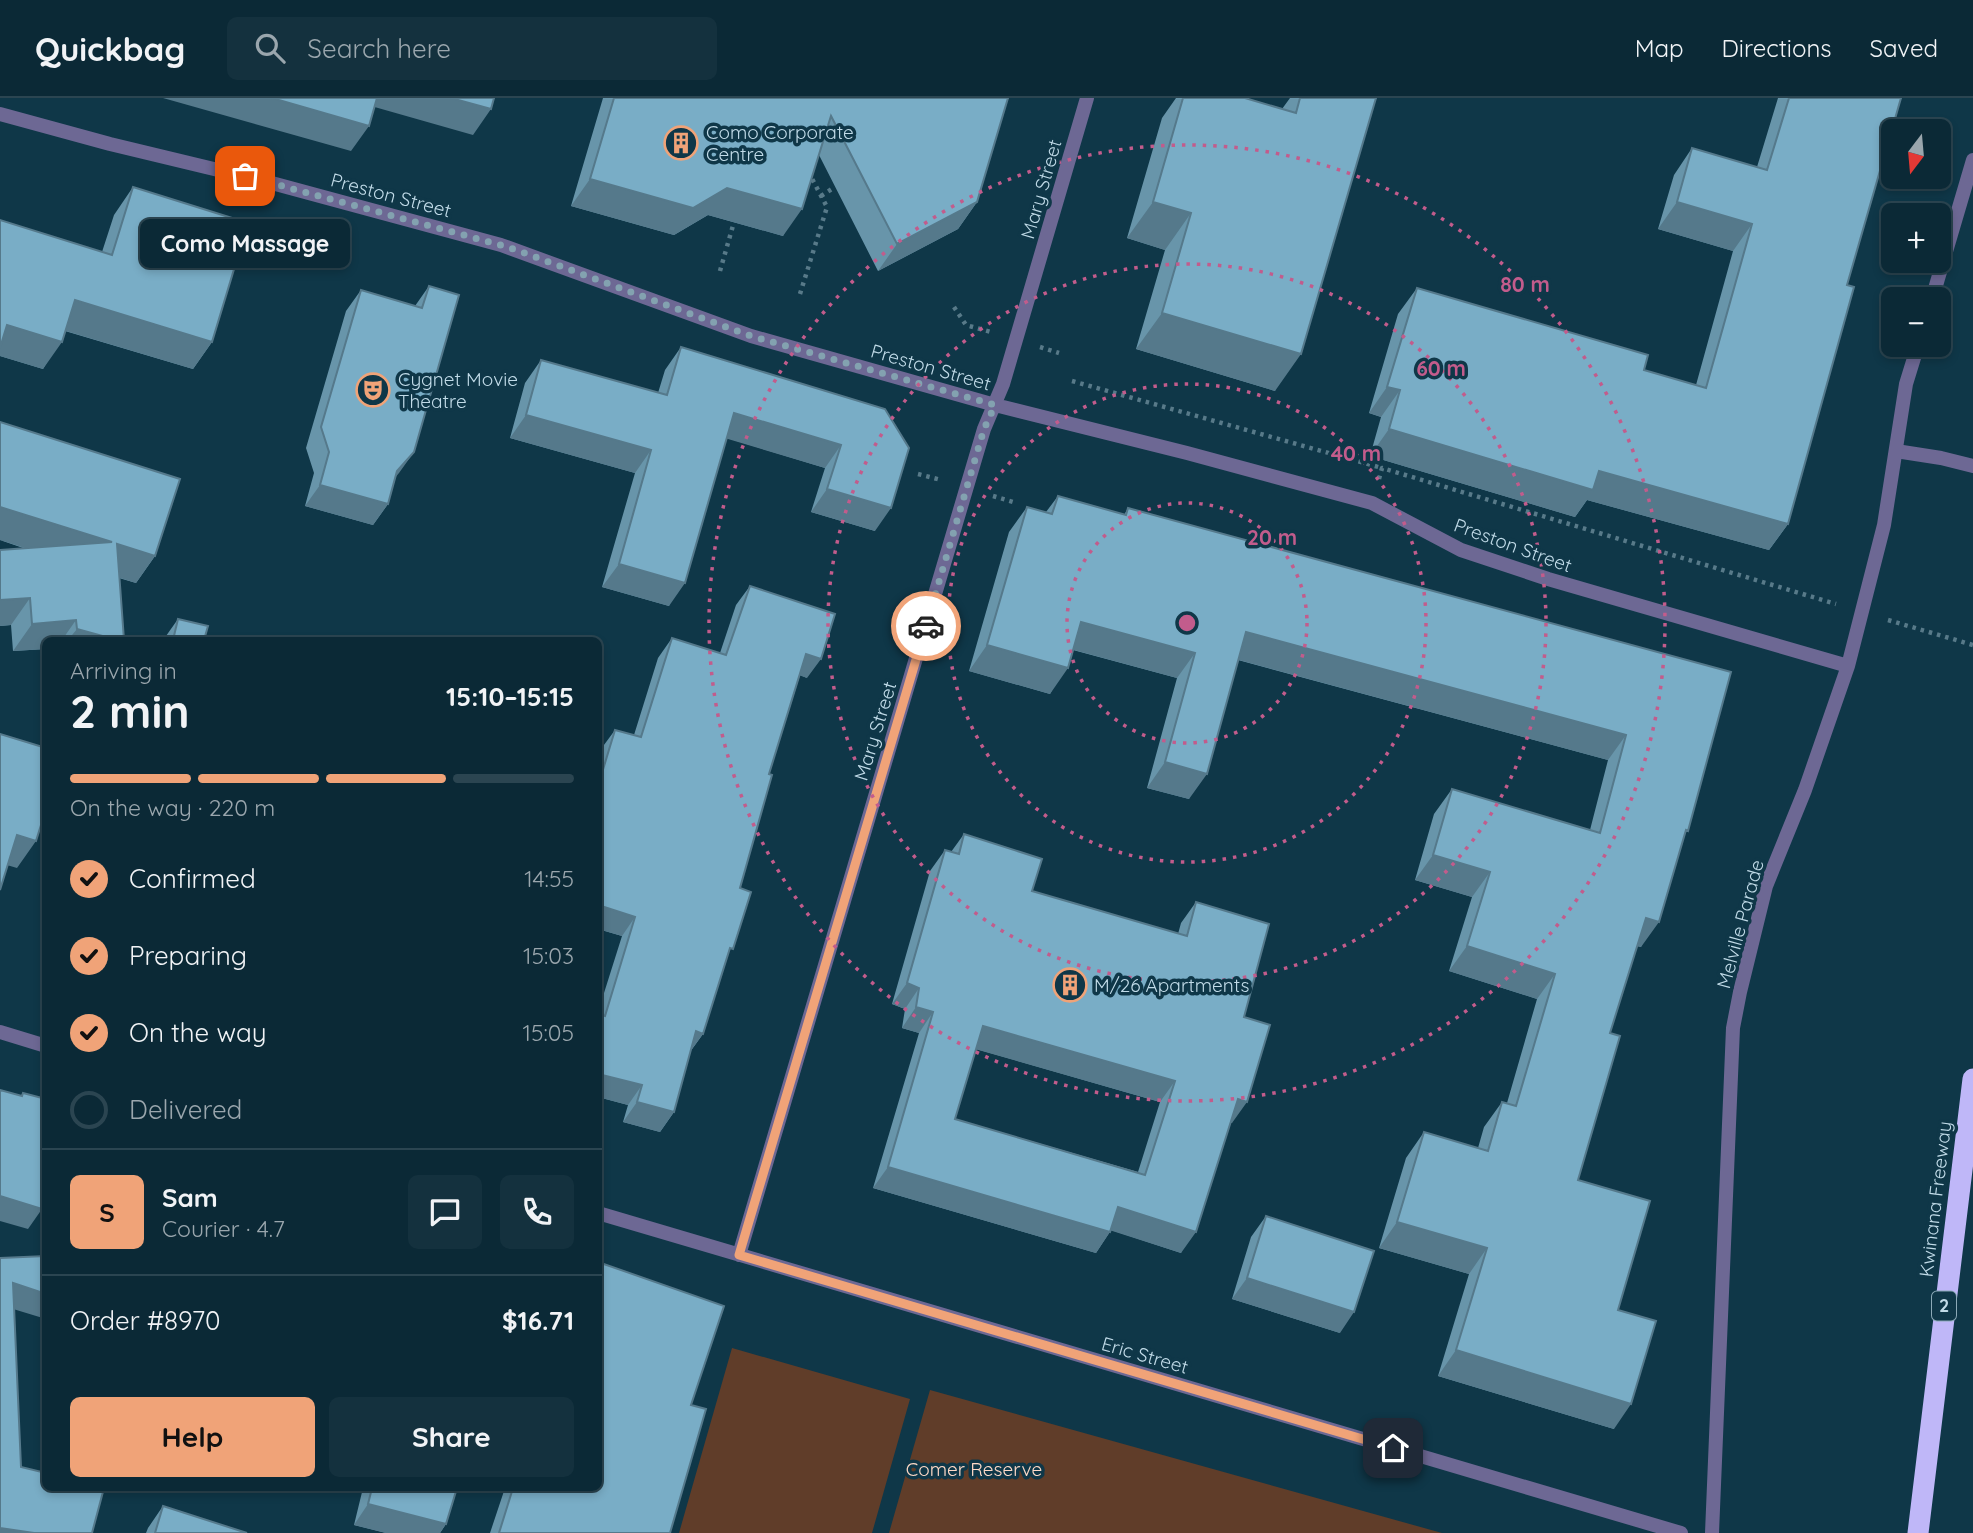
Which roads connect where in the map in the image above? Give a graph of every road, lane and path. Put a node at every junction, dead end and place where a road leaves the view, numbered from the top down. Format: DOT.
graph roads {
  1 [pos="1087,98"];
  2 [pos="0,114"];
  3 [pos="1973,160"];
  4 [pos="808,171"];
  5 [pos="835,187"];
  6 [pos="821,196"];
  7 [pos="734,222"];
  8 [pos="720,271"];
  9 [pos="1935,287"];
  10 [pos="800,294"];
  11 [pos="1914,357"];
  12 [pos="1072,381"];
  13 [pos="995,405"];
  14 [pos="1896,451"];
  15 [pos="1973,466"];
  16 [pos="1382,468"];
  17 [pos="1372,503"];
  18 [pos="1840,606"];
  19 [pos="1880,618"];
  20 [pos="1973,645"];
  21 [pos="1848,666"];
  22 [pos="0,1032"];
  23 [pos="42,1045"];
  24 [pos="1973,1079"];
  25 [pos="602,1214"];
  26 [pos="739,1255"];
  27 [pos="1681,1533"];
  28 [pos="1712,1533"];
  29 [pos="1918,1533"];
  1 -- 13 [label="street, Mary Street"];
  2 -- 13 [label="street, Preston Street"];
  3 -- 9 [label="street"];
  4 -- 6 [label="path"];
  5 -- 6 [label="path"];
  6 -- 10 [label="path"];
  7 -- 8 [label="path"];
  11 -- 14 [label="street, Melville Parade"];
  12 -- 16 [label="path"];
  13 -- 17 [label="street, Preston Street"];
  13 -- 26 [label="street, Mary Street"];
  14 -- 15 [label="street"];
  14 -- 21 [label="street, Melville Parade"];
  16 -- 17 [label="path"];
  16 -- 18 [label="path"];
  17 -- 21 [label="street, Preston Street"];
  19 -- 20 [label="path"];
  21 -- 28 [label="street, Melville Parade"];
  22 -- 23 [label="street"];
  24 -- 29 [label="highway, Kwinana Freeway / 2"];
  25 -- 26 [label="street, Eric Street"];
  26 -- 27 [label="street, Eric Street"];
}
